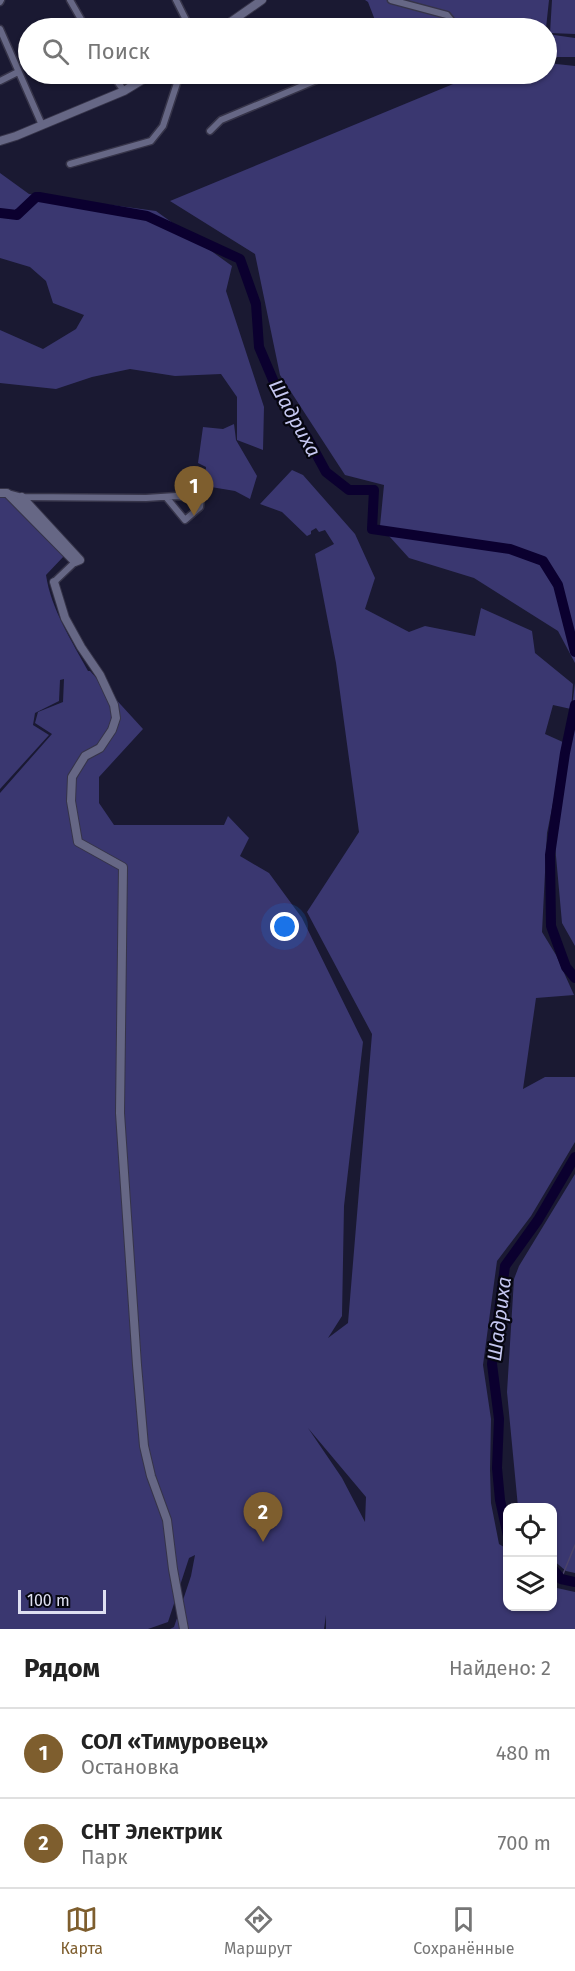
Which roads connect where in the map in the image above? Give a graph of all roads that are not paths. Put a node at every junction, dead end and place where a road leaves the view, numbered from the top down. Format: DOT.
graph roads {
  1 [pos="70,0"];
  2 [pos="176,0"];
  3 [pos="262,0"];
  4 [pos="391,0"];
  5 [pos="80,18"];
  6 [pos="185,18"];
  7 [pos="236,18"];
  8 [pos="449,18"];
  9 [pos="0,29"];
  10 [pos="18,72"];
  11 [pos="0,81"];
  12 [pos="23,84"];
  13 [pos="119,84"];
  14 [pos="136,84"];
  15 [pos="177,84"];
  16 [pos="307,84"];
  17 [pos="124,91"];
  18 [pos="42,125"];
  19 [pos="210,131"];
  20 [pos="0,141"];
  21 [pos="70,164"];
  22 [pos="4,493"];
  23 [pos="166,496"];
  24 [pos="22,497"];
  25 [pos="75,562"];
  26 [pos="54,582"];
  27 [pos="184,1629"];
  1 -- 5 [label="street"];
  2 -- 6 [label="street"];
  3 -- 7 [label="street"];
  4 -- 8 [label="street"];
  9 -- 10 [label="street"];
  10 -- 11 [label="street"];
  12 -- 18 [label="street"];
  13 -- 17 [label="street"];
  14 -- 17 [label="street"];
  15 -- 21 [label="street"];
  16 -- 19 [label="street"];
  17 -- 18 [label="street"];
  18 -- 20 [label="street"];
  22 -- 24 [label="street"];
  22 -- 25 [label="street"];
  23 -- 23 [label="street"];
  23 -- 24 [label="street"];
  24 -- 25 [label="street"];
  25 -- 26 [label="street"];
  26 -- 27 [label="street"];
}
